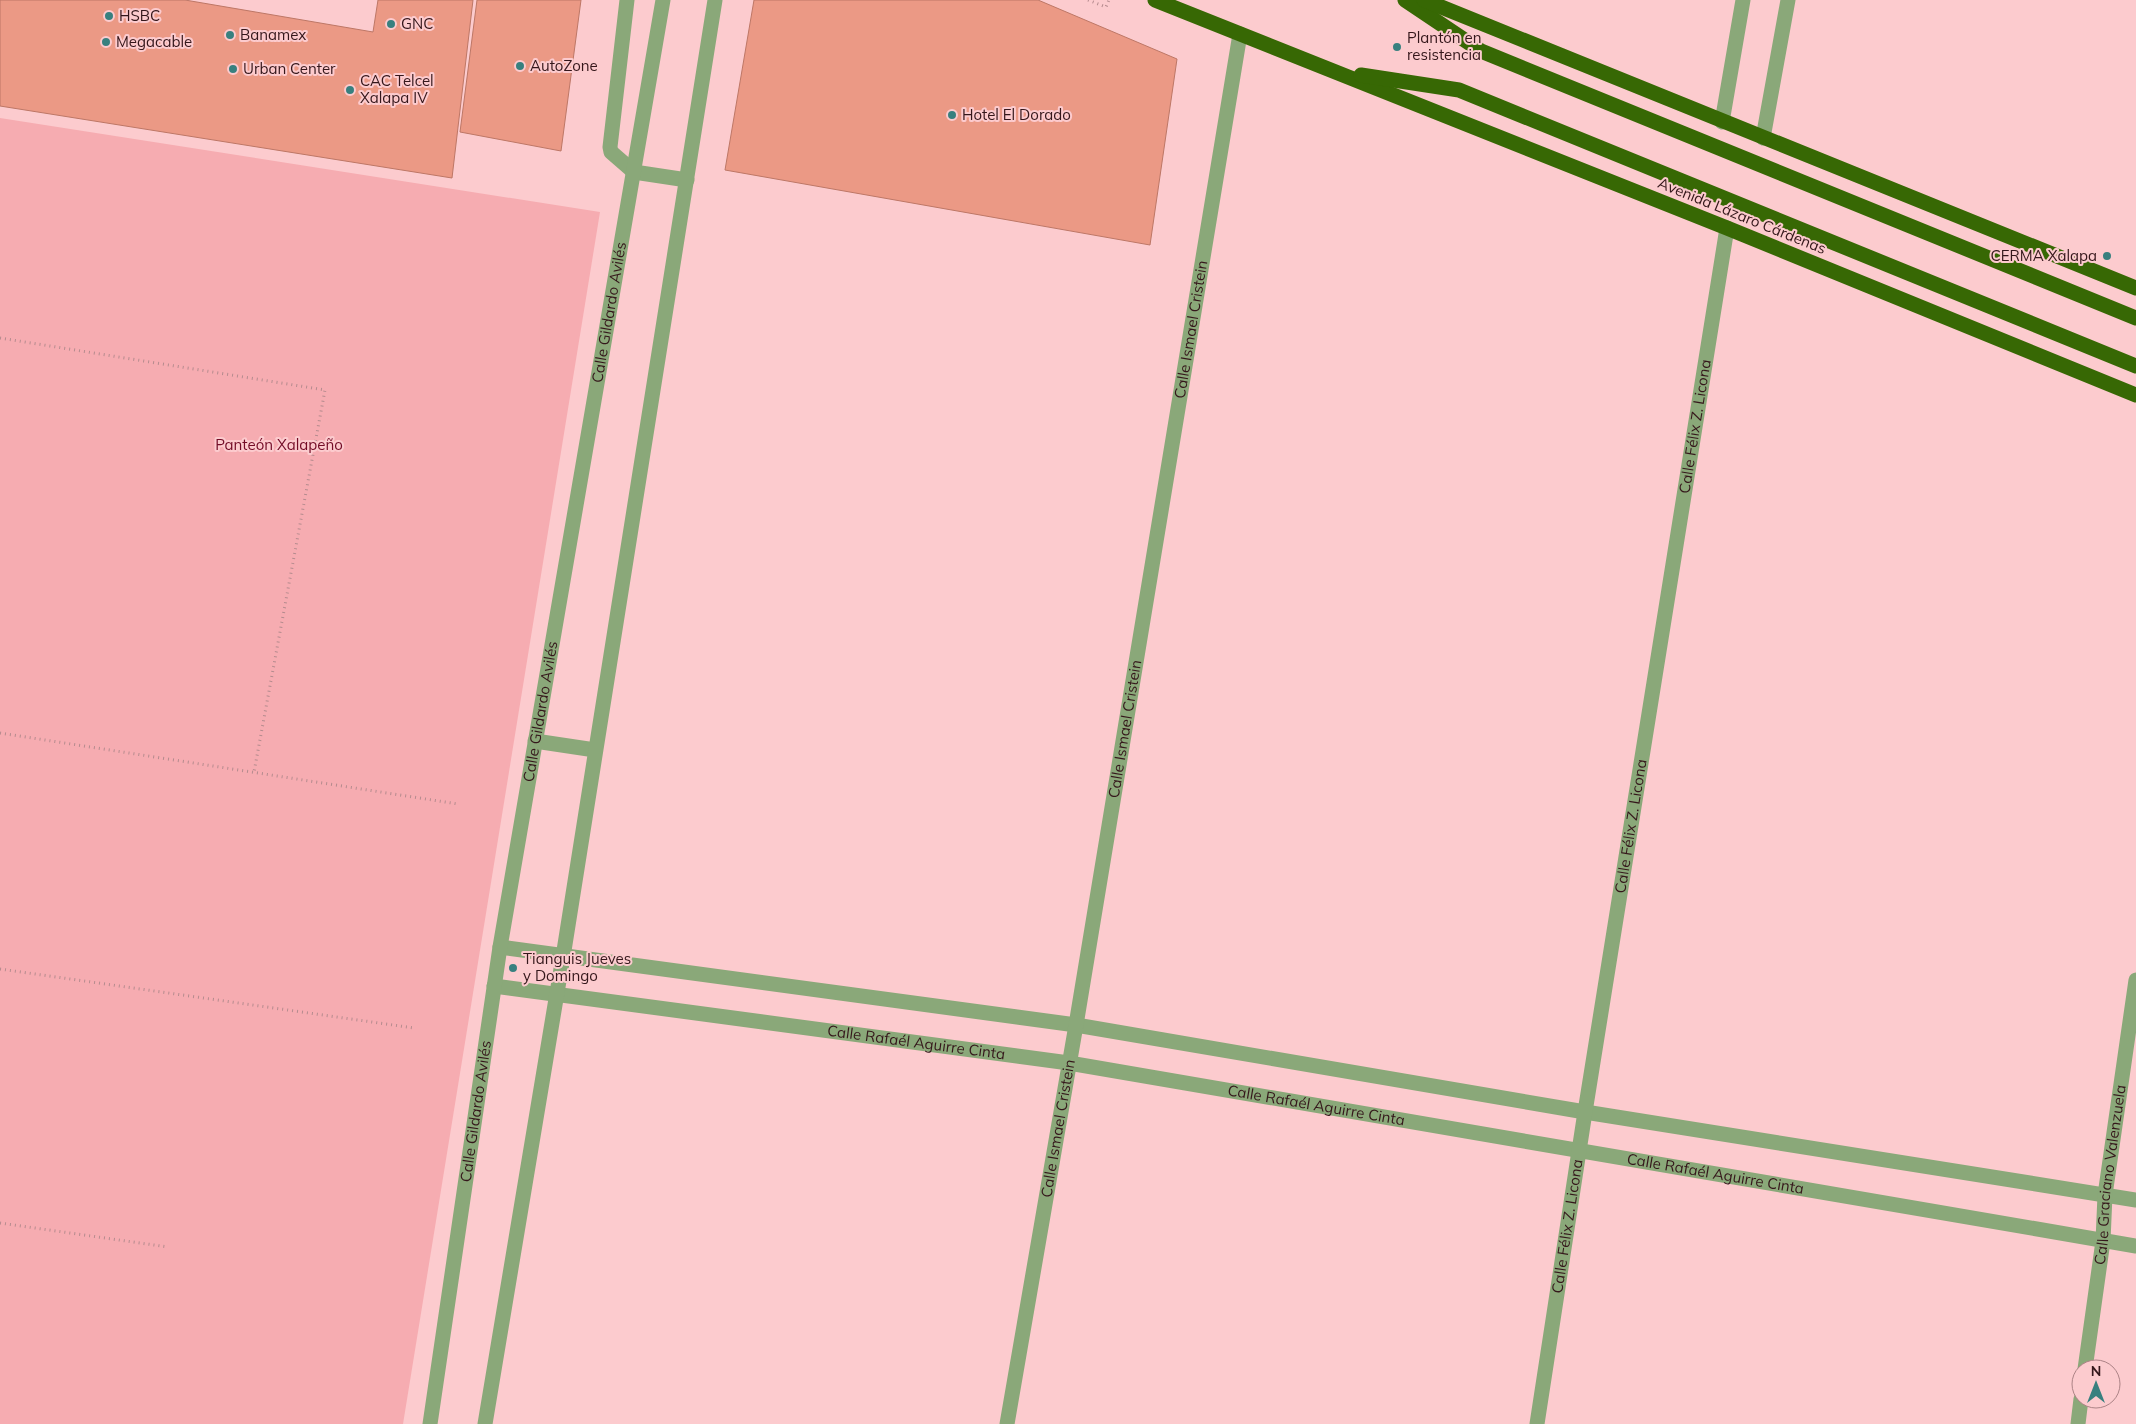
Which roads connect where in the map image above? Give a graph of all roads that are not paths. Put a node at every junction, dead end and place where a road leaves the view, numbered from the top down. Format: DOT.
graph roads {
  1 [pos="627,0"];
  2 [pos="663,0"];
  3 [pos="715,0"];
  4 [pos="1155,0"];
  5 [pos="1405,0"];
  6 [pos="1424,0"];
  7 [pos="1743,0"];
  8 [pos="1788,0"];
  9 [pos="1240,34"];
  10 [pos="1335,71"];
  11 [pos="1722,122"];
  12 [pos="1763,138"];
  13 [pos="634,172"];
  14 [pos="687,180"];
  15 [pos="1727,228"];
  16 [pos="2136,288"];
  17 [pos="2136,318"];
  18 [pos="2136,366"];
  19 [pos="2136,396"];
  20 [pos="536,741"];
  21 [pos="595,750"];
  22 [pos="500,948"];
  23 [pos="563,957"];
  24 [pos="2136,980"];
  25 [pos="494,986"];
  26 [pos="556,995"];
  27 [pos="1076,1025"];
  28 [pos="1069,1063"];
  29 [pos="1585,1112"];
  30 [pos="1580,1149"];
  31 [pos="2104,1195"];
  32 [pos="2136,1200"];
  33 [pos="2103,1241"];
  34 [pos="2136,1246"];
  35 [pos="2086,1359"];
  36 [pos="2080,1409"];
  37 [pos="430,1424"];
  38 [pos="485,1424"];
  39 [pos="1007,1424"];
  40 [pos="1537,1424"];
  41 [pos="2078,1424"];
  1 -- 13 [label="street"];
  2 -- 13 [label="street, Calle Gildardo Avilés"];
  3 -- 14 [label="street"];
  4 -- 9 [label="highway, Avenida Lázaro Cárdenas"];
  5 -- 17 [label="highway"];
  6 -- 11 [label="highway"];
  7 -- 11 [label="street"];
  8 -- 12 [label="street"];
  9 -- 10 [label="highway, Avenida Lázaro Cárdenas"];
  9 -- 27 [label="street, Calle Ismael Cristein"];
  10 -- 15 [label="highway, Avenida Lázaro Cárdenas"];
  10 -- 18 [label="highway, Avenida Lázaro Cárdenas"];
  11 -- 12 [label="highway"];
  12 -- 16 [label="highway"];
  13 -- 14 [label="street"];
  13 -- 20 [label="street, Calle Gildardo Avilés"];
  14 -- 21 [label="street"];
  15 -- 19 [label="highway, Avenida Lázaro Cárdenas"];
  15 -- 29 [label="street, Calle Félix Z. Licona"];
  20 -- 21 [label="street"];
  20 -- 22 [label="street, Calle Gildardo Avilés"];
  21 -- 23 [label="street"];
  22 -- 23 [label="street"];
  22 -- 25 [label="street, Calle Gildardo Avilés"];
  23 -- 26 [label="street"];
  23 -- 27 [label="street"];
  24 -- 31 [label="street, Calle Graciano Valenzuela"];
  25 -- 26 [label="street, Calle Rafaél Aguirre Cinta"];
  25 -- 37 [label="street, Calle Gildardo Avilés"];
  26 -- 28 [label="street, Calle Rafaél Aguirre Cinta"];
  26 -- 38 [label="street"];
  27 -- 28 [label="street, Calle Ismael Cristein"];
  27 -- 29 [label="street"];
  28 -- 30 [label="street, Calle Rafaél Aguirre Cinta"];
  28 -- 39 [label="street, Calle Ismael Cristein"];
  29 -- 30 [label="street, Calle Félix Z. Licona"];
  29 -- 31 [label="street"];
  30 -- 33 [label="street, Calle Rafaél Aguirre Cinta"];
  30 -- 40 [label="street, Calle Félix Z. Licona"];
  31 -- 32 [label="street"];
  31 -- 33 [label="street, Calle Graciano Valenzuela"];
  33 -- 34 [label="street, Calle Rafaél Aguirre Cinta"];
  33 -- 35 [label="street, Calle Graciano Valenzuela"];
  36 -- 41 [label="street"];
}
